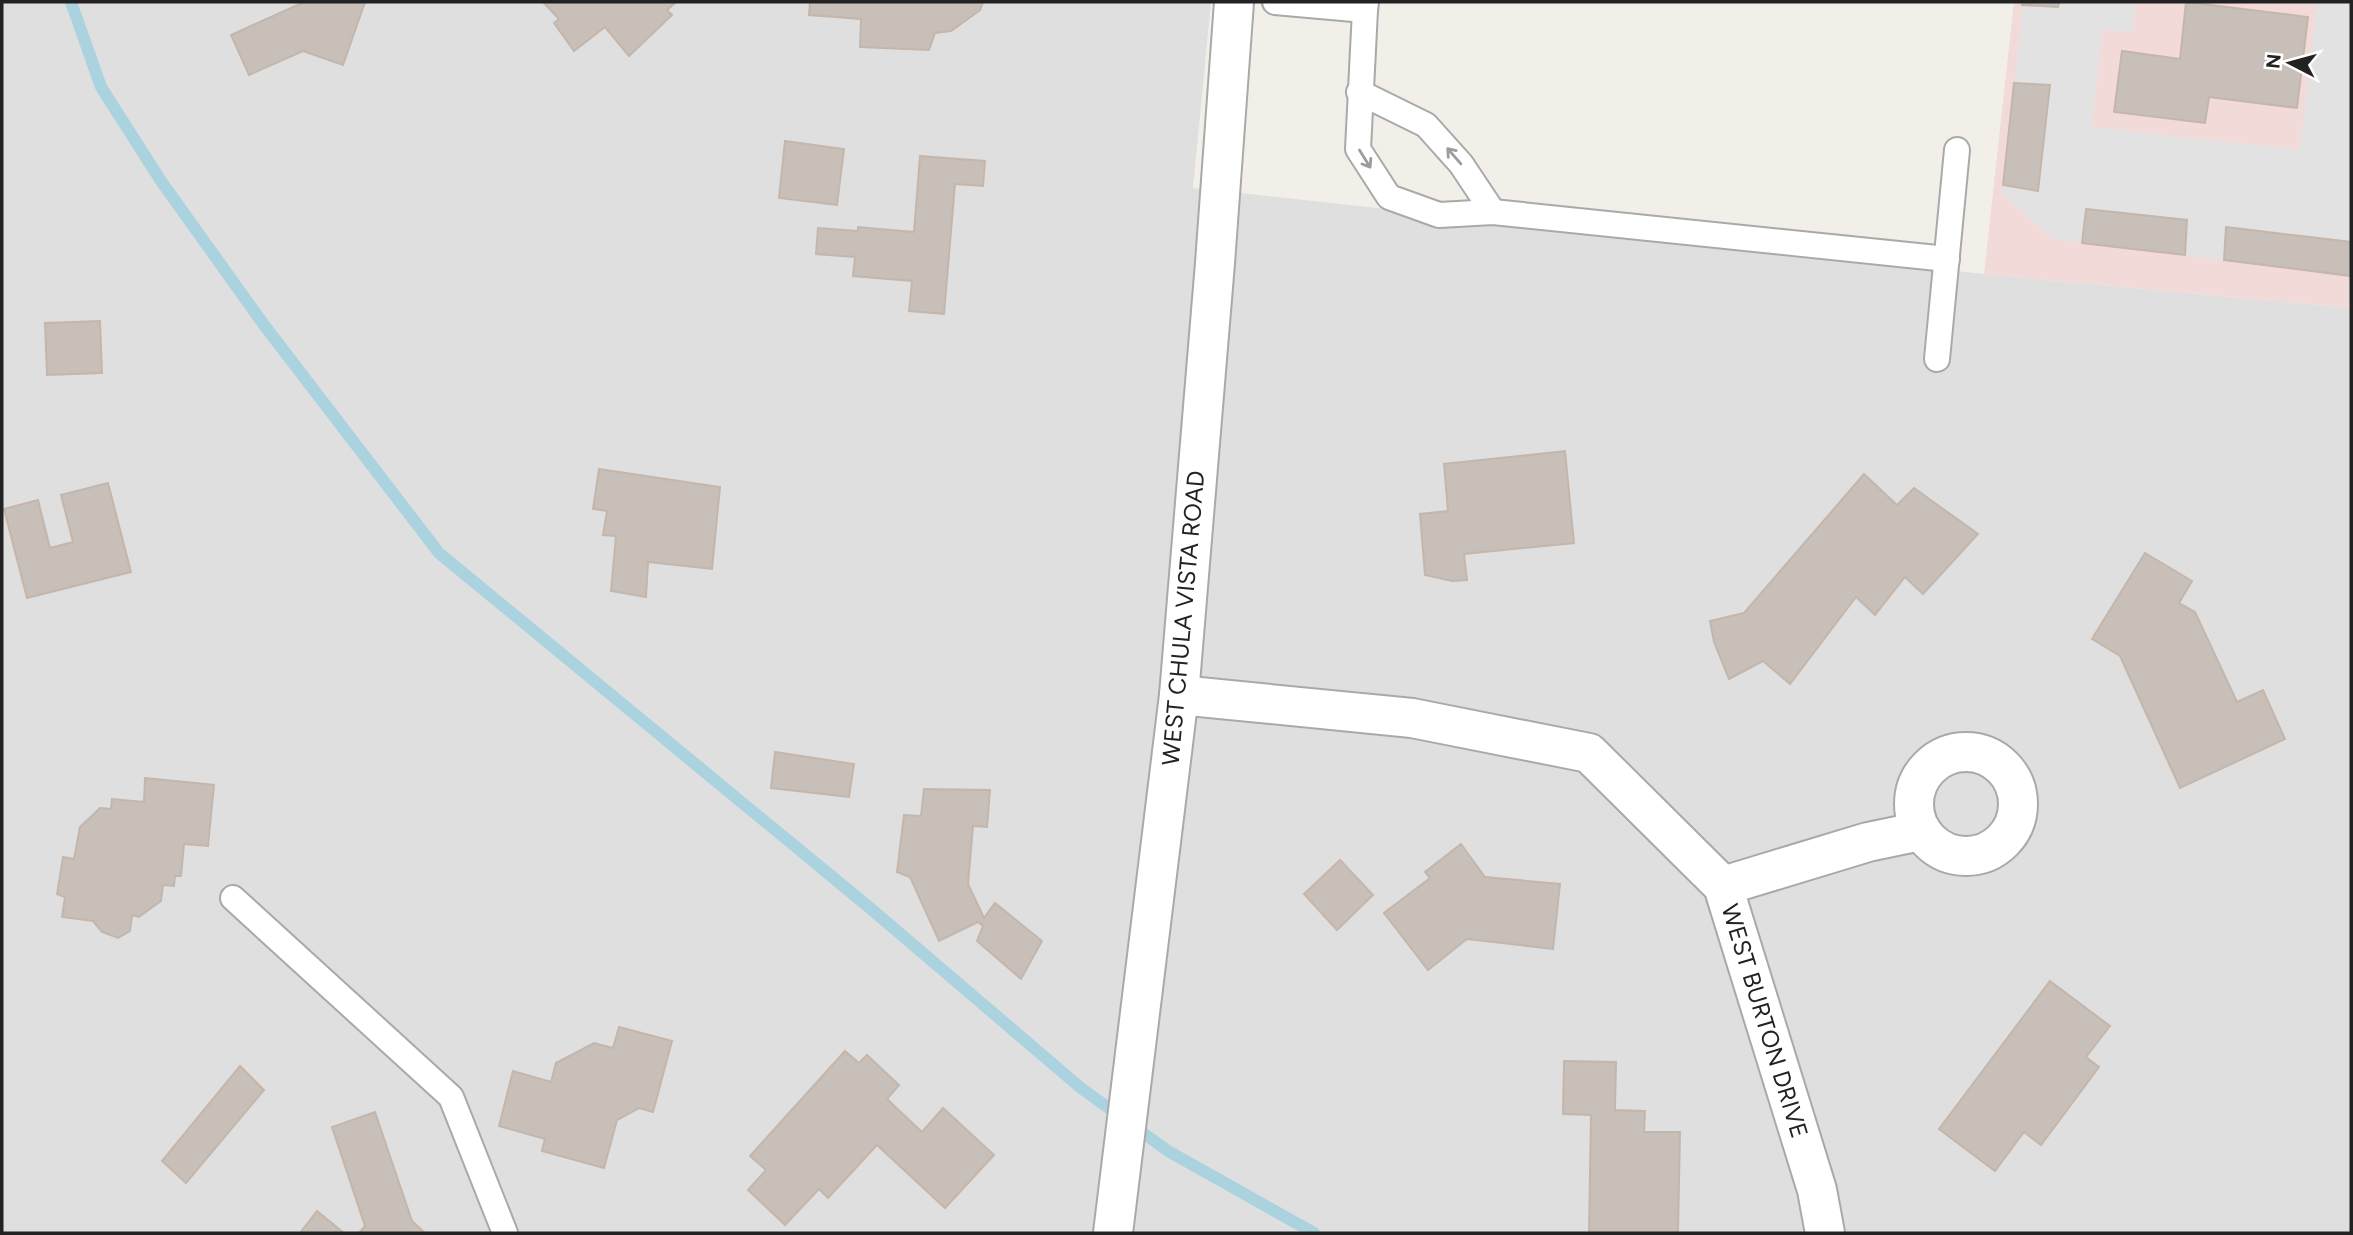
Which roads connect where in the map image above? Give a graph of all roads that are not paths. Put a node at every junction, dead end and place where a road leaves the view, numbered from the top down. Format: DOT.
graph roads {
  1 [pos="1234,2"];
  2 [pos="1275,2"];
  3 [pos="1366,6"];
  4 [pos="1359,92"];
  5 [pos="1958,150"];
  6 [pos="1493,212"];
  7 [pos="1947,259"];
  8 [pos="1937,359"];
  9 [pos="1179,695"];
  10 [pos="1921,831"];
  11 [pos="1723,886"];
  12 [pos="233,898"];
  13 [pos="505,1233"];
  14 [pos="1113,1233"];
  15 [pos="1825,1233"];
  1 -- 9 [label="street, WEST CHULA VISTA ROAD"];
  2 -- 3 [label="lane"];
  3 -- 4 [label="lane"];
  6 -- 4 [label="lane, one-way"];
  4 -- 6 [label="lane, one-way"];
  5 -- 7 [label="lane"];
  6 -- 7 [label="lane"];
  7 -- 8 [label="lane"];
  9 -- 11 [label="street"];
  9 -- 14 [label="street, WEST CHULA VISTA ROAD"];
  10 -- 11 [label="street, WEST BURTON DRIVE"];
  11 -- 15 [label="street, WEST BURTON DRIVE"];
  12 -- 13 [label="lane"];
}
